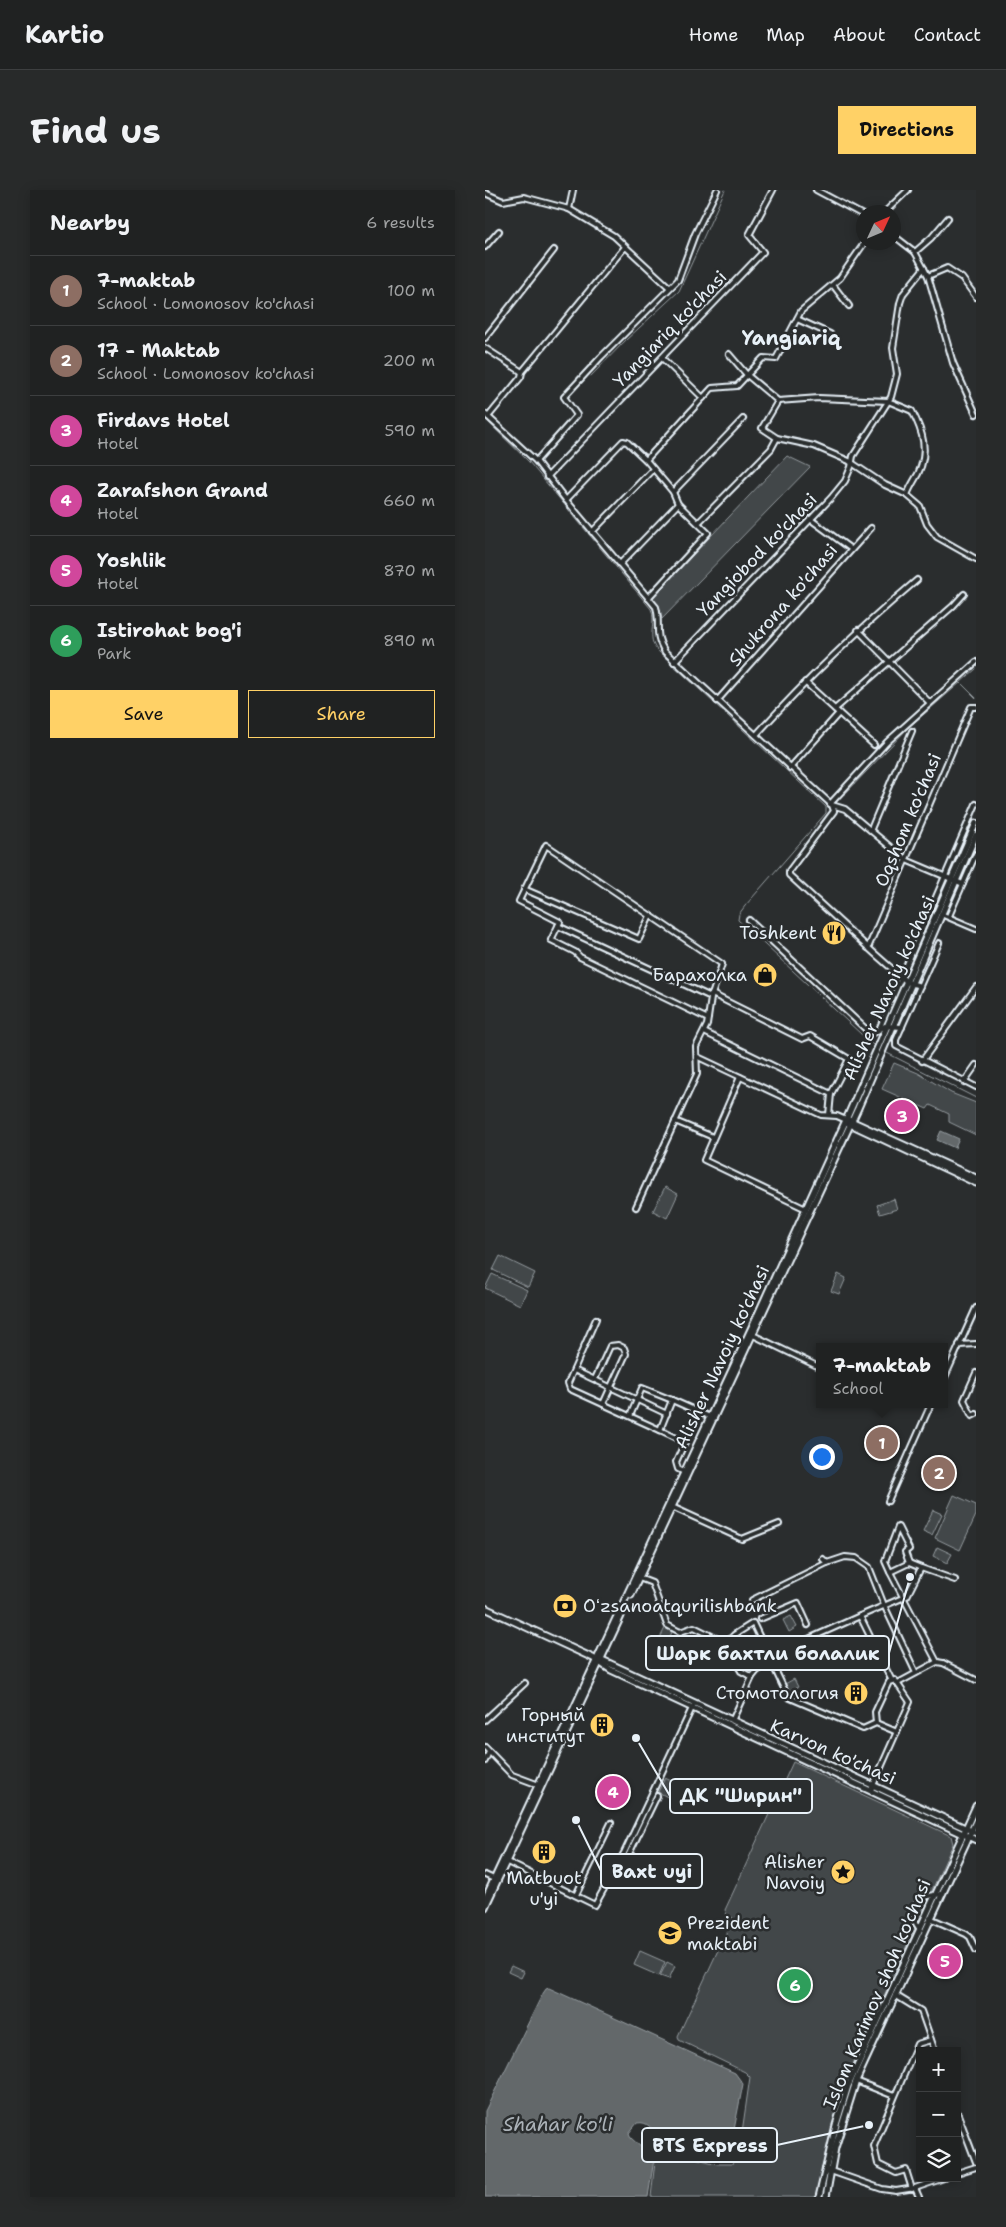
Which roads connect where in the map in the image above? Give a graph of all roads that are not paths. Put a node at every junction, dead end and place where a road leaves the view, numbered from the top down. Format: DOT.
graph roads {
  1 [pos="573,190"];
  2 [pos="717,190"];
  3 [pos="773,190"];
  4 [pos="815,190"];
  5 [pos="908,190"];
  6 [pos="485,192"];
  7 [pos="892,205"];
  8 [pos="569,209"];
  9 [pos="856,211"];
  10 [pos="948,218"];
  11 [pos="499,230"];
  12 [pos="901,241"];
  13 [pos="485,247"];
  14 [pos="625,247"];
  15 [pos="554,250"];
  16 [pos="859,250"];
  17 [pos="915,252"];
  18 [pos="924,268"];
  19 [pos="928,276"];
  20 [pos="833,285"];
  21 [pos="669,287"];
  22 [pos="976,297"];
  23 [pos="849,306"];
  24 [pos="797,319"];
  25 [pos="830,334"];
  26 [pos="485,338"];
  27 [pos="485,348"];
  28 [pos="729,354"];
  29 [pos="662,358"];
  30 [pos="523,372"];
  31 [pos="747,375"];
  32 [pos="703,398"];
  33 [pos="778,401"];
  34 [pos="888,401"];
  35 [pos="976,414"];
  36 [pos="487,415"];
  37 [pos="743,419"];
  38 [pos="777,438"];
  39 [pos="646,460"];
  40 [pos="536,461"];
  41 [pos="851,462"];
  42 [pos="653,469"];
  43 [pos="547,477"];
  44 [pos="673,492"];
  45 [pos="907,495"];
  46 [pos="566,500"];
  47 [pos="678,504"];
  48 [pos="810,519"];
  49 [pos="698,523"];
  50 [pos="871,528"];
  51 [pos="592,532"];
  52 [pos="851,549"];
  53 [pos="976,560"];
  54 [pos="620,564"];
  55 [pos="917,580"];
  56 [pos="964,594"];
  57 [pos="648,598"];
  58 [pos="858,630"];
  59 [pos="888,661"];
  60 [pos="674,662"];
  61 [pos="976,662"];
  62 [pos="805,682"];
  63 [pos="717,701"];
  64 [pos="929,702"];
  65 [pos="976,707"];
  66 [pos="835,709"];
  67 [pos="839,713"];
  68 [pos="913,731"];
  69 [pos="756,735"];
  70 [pos="874,745"];
  71 [pos="790,768"];
  72 [pos="976,804"];
  73 [pos="831,805"];
  74 [pos="976,823"];
  75 [pos="871,829"];
  76 [pos="976,835"];
  77 [pos="976,854"];
  78 [pos="906,860"];
  79 [pos="945,876"];
  80 [pos="954,880"];
  81 [pos="963,884"];
  82 [pos="524,889"];
  83 [pos="940,913"];
  84 [pos="651,916"];
  85 [pos="949,916"];
  86 [pos="749,920"];
  87 [pos="558,926"];
  88 [pos="976,929"];
  89 [pos="939,943"];
  90 [pos="868,948"];
  91 [pos="901,976"];
  92 [pos="909,983"];
  93 [pos="919,986"];
  94 [pos="976,987"];
  95 [pos="712,995"];
  96 [pos="708,1018"];
  97 [pos="890,1026"];
  98 [pos="880,1027"];
  99 [pos="902,1027"];
  100 [pos="704,1032"];
  101 [pos="878,1056"];
  102 [pos="698,1057"];
  103 [pos="922,1061"];
  104 [pos="976,1065"];
  105 [pos="740,1077"];
  106 [pos="964,1082"];
  107 [pos="976,1087"];
  108 [pos="831,1094"];
  109 [pos="857,1110"];
  110 [pos="829,1115"];
  111 [pos="675,1121"];
  112 [pos="849,1122"];
  113 [pos="862,1127"];
  114 [pos="713,1137"];
  115 [pos="843,1138"];
  116 [pos="976,1178"];
  117 [pos="976,1183"];
  118 [pos="636,1207"];
  119 [pos="806,1209"];
  120 [pos="773,1286"];
  121 [pos="976,1308"];
  122 [pos="596,1318"];
  123 [pos="753,1335"];
  124 [pos="976,1344"];
  125 [pos="959,1345"];
  126 [pos="816,1366"];
  127 [pos="574,1370"];
  128 [pos="948,1370"];
  129 [pos="976,1373"];
  130 [pos="595,1379"];
  131 [pos="727,1386"];
  132 [pos="611,1387"];
  133 [pos="637,1399"];
  134 [pos="672,1400"];
  135 [pos="603,1404"];
  136 [pos="929,1408"];
  137 [pos="699,1411"];
  138 [pos="667,1414"];
  139 [pos="976,1414"];
  140 [pos="630,1416"];
  141 [pos="710,1416"];
  142 [pos="660,1430"];
  143 [pos="685,1442"];
  144 [pos="684,1472"];
  145 [pos="888,1501"];
  146 [pos="672,1507"];
  147 [pos="779,1524"];
  148 [pos="909,1563"];
  149 [pos="921,1568"];
  150 [pos="890,1572"];
  151 [pos="639,1578"];
  152 [pos="955,1580"];
  153 [pos="902,1597"];
  154 [pos="752,1600"];
  155 [pos="884,1605"];
  156 [pos="485,1608"];
  157 [pos="860,1616"];
  158 [pos="760,1619"];
  159 [pos="808,1625"];
  160 [pos="804,1641"];
  161 [pos="726,1643"];
  162 [pos="598,1660"];
  163 [pos="771,1662"];
  164 [pos="937,1662"];
  165 [pos="916,1673"];
  166 [pos="752,1677"];
  167 [pos="976,1680"];
  168 [pos="892,1681"];
  169 [pos="525,1683"];
  170 [pos="898,1683"];
  171 [pos="693,1706"];
  172 [pos="485,1720"];
  173 [pos="732,1723"];
  174 [pos="876,1723"];
  175 [pos="897,1732"];
  176 [pos="485,1747"];
  177 [pos="489,1752"];
  178 [pos="485,1761"];
  179 [pos="540,1785"];
  180 [pos="872,1788"];
  181 [pos="657,1796"];
  182 [pos="976,1806"];
  183 [pos="976,1821"];
  184 [pos="611,1823"];
  185 [pos="971,1830"];
  186 [pos="963,1834"];
  187 [pos="969,1836"];
  188 [pos="976,1840"];
  189 [pos="505,1861"];
  190 [pos="617,1865"];
  191 [pos="485,1875"];
  192 [pos="494,1879"];
  193 [pos="576,1894"];
  194 [pos="935,1894"];
  195 [pos="942,1894"];
  196 [pos="485,1899"];
  197 [pos="485,1907"];
  198 [pos="930,1918"];
  199 [pos="919,1928"];
  200 [pos="976,1950"];
  201 [pos="895,1995"];
  202 [pos="931,2040"];
  203 [pos="934,2047"];
  204 [pos="856,2081"];
  205 [pos="894,2096"];
  206 [pos="961,2123"];
  207 [pos="976,2162"];
  208 [pos="976,2167"];
  209 [pos="828,2170"];
  210 [pos="961,2173"];
  211 [pos="933,2182"];
  212 [pos="914,2189"];
  213 [pos="819,2197"];
  214 [pos="826,2197"];
  215 [pos="919,2197"];
  1 -- 8 [label="street"];
  2 -- 21 [label="street, Yangiariq ko'chasi"];
  3 -- 29 [label="street, Yangiariq ko'chasi"];
  4 -- 9 [label="street"];
  5 -- 7 [label="street"];
  6 -- 8 [label="street, Yangiariq ko'chasi"];
  8 -- 14 [label="street, Yangiariq ko'chasi"];
  10 -- 17 [label="street"];
  11 -- 13 [label="street"];
  12 -- 17 [label="street"];
  14 -- 21 [label="street, Yangiariq ko'chasi"];
  14 -- 30 [label="street"];
  15 -- 26 [label="street"];
  16 -- 20 [label="street"];
  17 -- 18 [label="street"];
  18 -- 19 [label="street"];
  18 -- 34 [label="street, Yangiobod ko'chasi"];
  19 -- 22 [label="street"];
  19 -- 35 [label="street"];
  20 -- 23 [label="street"];
  20 -- 24 [label="street"];
  21 -- 40 [label="street, Yangiariq ko'chasi"];
  24 -- 25 [label="street"];
  24 -- 31 [label="street"];
  27 -- 30 [label="street"];
  28 -- 31 [label="street"];
  29 -- 32 [label="street"];
  29 -- 43 [label="street, Yangiariq ko'chasi"];
  30 -- 36 [label="street"];
  31 -- 32 [label="street"];
  31 -- 33 [label="street"];
  32 -- 39 [label="street"];
  33 -- 34 [label="street"];
  33 -- 38 [label="street"];
  34 -- 41 [label="street, Yangiobod ko'chasi"];
  34 -- 45 [label="street"];
  36 -- 40 [label="street"];
  37 -- 44 [label="street"];
  38 -- 41 [label="street"];
  38 -- 49 [label="street"];
  39 -- 42 [label="street"];
  39 -- 46 [label="street"];
  40 -- 43 [label="street"];
  41 -- 45 [label="street"];
  41 -- 48 [label="street, Yangiobod ko'chasi"];
  42 -- 44 [label="street"];
  42 -- 51 [label="street"];
  43 -- 46 [label="street"];
  44 -- 47 [label="street"];
  45 -- 53 [label="street"];
  46 -- 51 [label="street"];
  47 -- 49 [label="street"];
  47 -- 54 [label="street"];
  48 -- 52 [label="street"];
  48 -- 60 [label="street, Yangiobod ko'chasi"];
  49 -- 57 [label="street"];
  50 -- 52 [label="street, Shukrona ko'chasi"];
  51 -- 54 [label="street"];
  52 -- 63 [label="street, Shukrona ko'chasi"];
  54 -- 57 [label="street"];
  55 -- 58 [label="street"];
  56 -- 59 [label="street"];
  57 -- 60 [label="street"];
  58 -- 59 [label="street"];
  58 -- 62 [label="street"];
  59 -- 64 [label="street"];
  59 -- 66 [label="street"];
  60 -- 63 [label="street"];
  61 -- 64 [label="street"];
  62 -- 66 [label="street"];
  62 -- 69 [label="street"];
  63 -- 69 [label="street"];
  64 -- 73 [label="street"];
  65 -- 78 [label="street, Oqshom ko'chasi"];
  66 -- 67 [label="street"];
  67 -- 70 [label="street"];
  67 -- 71 [label="street"];
  68 -- 75 [label="street"];
  69 -- 71 [label="street"];
  71 -- 73 [label="street"];
  72 -- 79 [label="street"];
  73 -- 75 [label="street"];
  73 -- 90 [label="street"];
  74 -- 80 [label="main road, Alisher Navoiy ko'chasi"];
  75 -- 78 [label="street"];
  76 -- 80 [label="main road, Alisher Navoiy ko'chasi"];
  77 -- 81 [label="street"];
  78 -- 79 [label="street"];
  78 -- 90 [label="street, Oqshom ko'chasi"];
  79 -- 80 [label="street"];
  79 -- 91 [label="street"];
  80 -- 81 [label="street"];
  80 -- 83 [label="main road, Alisher Navoiy ko'chasi"];
  81 -- 85 [label="street"];
  82 -- 84 [label="street"];
  82 -- 84 [label="street"];
  82 -- 87 [label="street"];
  83 -- 85 [label="street"];
  83 -- 92 [label="main road, Alisher Navoiy ko'chasi"];
  84 -- 95 [label="street"];
  85 -- 88 [label="street"];
  86 -- 98 [label="street"];
  87 -- 95 [label="street"];
  87 -- 96 [label="street"];
  89 -- 93 [label="street"];
  90 -- 91 [label="street"];
  91 -- 92 [label="street"];
  91 -- 98 [label="street"];
  92 -- 93 [label="street"];
  92 -- 97 [label="main road, Alisher Navoiy ko'chasi"];
  93 -- 99 [label="street"];
  94 -- 103 [label="street"];
  95 -- 96 [label="street"];
  95 -- 108 [label="street"];
  96 -- 100 [label="street"];
  97 -- 98 [label="street"];
  97 -- 99 [label="street"];
  97 -- 101 [label="main road, Alisher Navoiy ko'chasi"];
  99 -- 103 [label="street"];
  100 -- 102 [label="street"];
  100 -- 108 [label="street"];
  101 -- 109 [label="main road, Alisher Navoiy ko'chasi"];
  101 -- 112 [label="main road, Alisher Navoiy ko'chasi"];
  102 -- 105 [label="street"];
  102 -- 111 [label="street"];
  103 -- 106 [label="street"];
  104 -- 106 [label="street"];
  105 -- 110 [label="street"];
  105 -- 114 [label="street"];
  106 -- 107 [label="street"];
  108 -- 110 [label="street"];
  109 -- 112 [label="main road, Alisher Navoiy ko'chasi"];
  109 -- 113 [label="main road"];
  110 -- 112 [label="street"];
  111 -- 114 [label="street"];
  111 -- 118 [label="street"];
  112 -- 113 [label="main road"];
  112 -- 115 [label="main road, Alisher Navoiy ko'chasi"];
  112 -- 119 [label="main road, Alisher Navoiy ko'chasi"];
  113 -- 115 [label="main road"];
  113 -- 116 [label="main road"];
  113 -- 117 [label="main road"];
  114 -- 119 [label="street"];
  115 -- 120 [label="main road, Alisher Navoiy ko'chasi"];
  119 -- 120 [label="main road, Alisher Navoiy ko'chasi"];
  120 -- 123 [label="main road, Alisher Navoiy ko'chasi"];
  120 -- 131 [label="main road, Alisher Navoiy ko'chasi"];
  121 -- 125 [label="street"];
  122 -- 127 [label="street"];
  123 -- 126 [label="street"];
  123 -- 131 [label="main road, Alisher Navoiy ko'chasi"];
  124 -- 125 [label="street"];
  125 -- 128 [label="street"];
  127 -- 130 [label="street"];
  127 -- 135 [label="street"];
  129 -- 139 [label="street"];
  130 -- 132 [label="street"];
  130 -- 132 [label="street"];
  131 -- 141 [label="main road, Alisher Navoiy ko'chasi"];
  131 -- 146 [label="main road, Alisher Navoiy ko'chasi"];
  132 -- 133 [label="street"];
  132 -- 135 [label="street"];
  133 -- 134 [label="street"];
  133 -- 138 [label="street"];
  133 -- 140 [label="street"];
  134 -- 137 [label="street"];
  134 -- 138 [label="street"];
  135 -- 140 [label="street"];
  136 -- 145 [label="street"];
  137 -- 141 [label="street"];
  137 -- 143 [label="street"];
  138 -- 142 [label="street"];
  140 -- 142 [label="street"];
  141 -- 144 [label="main road, Alisher Navoiy ko'chasi"];
  142 -- 143 [label="street"];
  143 -- 144 [label="street"];
  144 -- 162 [label="main road, Alisher Navoiy ko'chasi"];
  146 -- 147 [label="street"];
  146 -- 151 [label="main road, Alisher Navoiy ko'chasi"];
  148 -- 149 [label="street"];
  148 -- 150 [label="street"];
  148 -- 150 [label="street"];
  149 -- 152 [label="street"];
  149 -- 153 [label="street"];
  150 -- 153 [label="street"];
  151 -- 161 [label="street"];
  151 -- 162 [label="main road, Alisher Navoiy ko'chasi"];
  153 -- 155 [label="street"];
  153 -- 164 [label="street"];
  154 -- 155 [label="street"];
  155 -- 157 [label="street"];
  155 -- 165 [label="street"];
  156 -- 162 [label="main road, Karvon ko'chasi"];
  157 -- 160 [label="street"];
  157 -- 168 [label="street"];
  158 -- 159 [label="street"];
  161 -- 163 [label="street"];
  161 -- 166 [label="street"];
  162 -- 171 [label="main road, Karvon ko'chasi"];
  162 -- 179 [label="main road, Alisher Navoiy ko'chasi"];
  163 -- 166 [label="street"];
  163 -- 174 [label="street"];
  164 -- 165 [label="street"];
  164 -- 167 [label="street"];
  165 -- 170 [label="street"];
  166 -- 173 [label="street"];
  168 -- 170 [label="street"];
  168 -- 174 [label="street"];
  169 -- 172 [label="street"];
  170 -- 175 [label="street"];
  171 -- 173 [label="main road, Karvon ko'chasi"];
  171 -- 190 [label="street"];
  173 -- 180 [label="main road, Karvon ko'chasi"];
  174 -- 175 [label="street"];
  175 -- 180 [label="street"];
  176 -- 177 [label="street"];
  177 -- 178 [label="street"];
  177 -- 179 [label="street"];
  179 -- 189 [label="main road, Alisher Navoiy ko'chasi"];
  180 -- 185 [label="main road, Karvon ko'chasi"];
  180 -- 186 [label="main road"];
  181 -- 190 [label="street"];
  182 -- 185 [label="main road, Islom Karimov shoh ko'chasi"];
  183 -- 185 [label="main road, Islom Karimov shoh ko'chasi"];
  184 -- 193 [label="street"];
  185 -- 186 [label="main road, Islom Karimov shoh ko'chasi"];
  185 -- 187 [label="main road, Islom Karimov shoh ko'chasi"];
  186 -- 187 [label="main road"];
  186 -- 194 [label="main road, Islom Karimov shoh ko'chasi"];
  187 -- 188 [label="main road"];
  187 -- 195 [label="main road, Islom Karimov shoh ko'chasi"];
  189 -- 192 [label="main road, Alisher Navoiy ko'chasi"];
  189 -- 193 [label="street"];
  189 -- 197 [label="main road, Alisher Navoiy ko'chasi"];
  190 -- 193 [label="street"];
  191 -- 192 [label="street"];
  192 -- 196 [label="main road, Alisher Navoiy ko'chasi"];
  194 -- 195 [label="street"];
  194 -- 199 [label="main road, Islom Karimov shoh ko'chasi"];
  194 -- 199 [label="street"];
  195 -- 198 [label="main road, Islom Karimov shoh ko'chasi"];
  198 -- 200 [label="street"];
  198 -- 201 [label="main road, Islom Karimov shoh ko'chasi"];
  199 -- 209 [label="main road, Islom Karimov shoh ko'chasi"];
  201 -- 202 [label="street"];
  201 -- 204 [label="main road, Islom Karimov shoh ko'chasi"];
  202 -- 203 [label="street"];
  202 -- 205 [label="street"];
  204 -- 205 [label="street"];
  204 -- 209 [label="main road, Islom Karimov shoh ko'chasi"];
  205 -- 212 [label="street"];
  206 -- 207 [label="street"];
  208 -- 210 [label="street"];
  209 -- 212 [label="street"];
  209 -- 213 [label="main road, Islom Karimov shoh ko'chasi"];
  209 -- 214 [label="main road, Islom Karimov shoh ko'chasi"];
  211 -- 212 [label="street"];
  212 -- 215 [label="street"];
}
